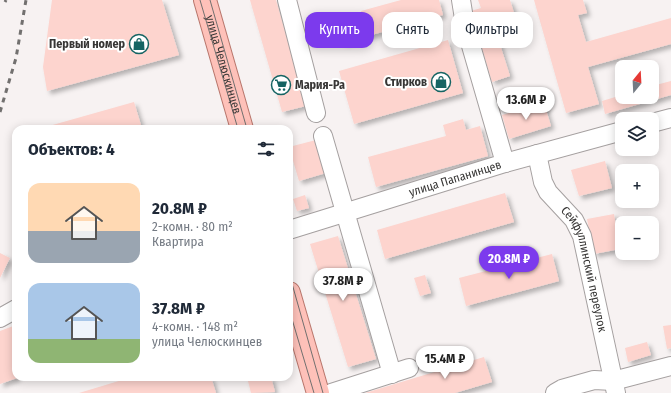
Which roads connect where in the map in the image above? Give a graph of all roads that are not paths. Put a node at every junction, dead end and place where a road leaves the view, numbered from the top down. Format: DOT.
graph roads {
  1 [pos="205,0"];
  2 [pos="287,0"];
  3 [pos="461,0"];
  4 [pos="316,113"];
  5 [pos="671,118"];
  6 [pos="659,121"];
  7 [pos="241,125"];
  8 [pos="615,133"];
  9 [pos="323,136"];
  10 [pos="537,154"];
  11 [pos="505,162"];
  12 [pos="345,212"];
  13 [pos="293,229"];
  14 [pos="293,307"];
  15 [pos="12,311"];
  16 [pos="0,318"];
  17 [pos="671,366"];
  18 [pos="409,368"];
  19 [pos="392,374"];
  20 [pos="614,387"];
  21 [pos="318,393"];
  22 [pos="331,393"];
  23 [pos="555,393"];
  1 -- 7 [label="main road, улица Челюскинцев"];
  2 -- 4 [label="street"];
  3 -- 11 [label="street"];
  5 -- 6 [label="street"];
  8 -- 10 [label="street, улица Папанинцев"];
  9 -- 12 [label="street"];
  10 -- 11 [label="street, улица Папанинцев"];
  10 -- 20 [label="street, Сейфуллинский переулок"];
  11 -- 12 [label="street, улица Папанинцев"];
  12 -- 13 [label="street, улица Папанинцев"];
  12 -- 19 [label="street"];
  14 -- 21 [label="main road"];
  15 -- 16 [label="street"];
  17 -- 20 [label="street"];
  18 -- 19 [label="street"];
  19 -- 22 [label="street"];
  20 -- 23 [label="street"];
}
